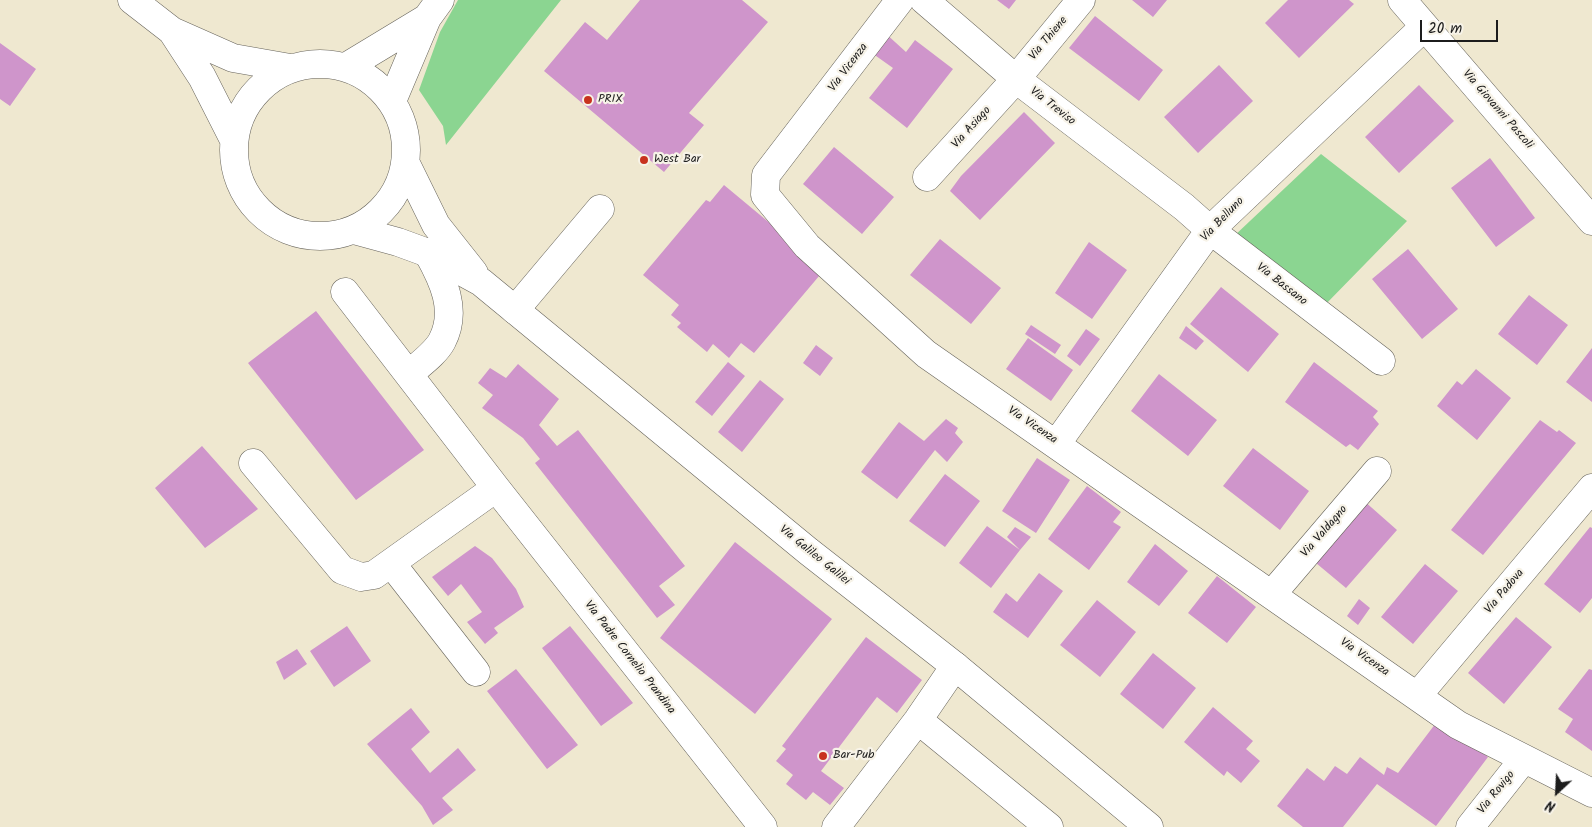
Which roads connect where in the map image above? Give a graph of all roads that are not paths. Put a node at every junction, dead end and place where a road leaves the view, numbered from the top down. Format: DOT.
graph roads {
  1 [pos="132,0"];
  2 [pos="900,0"];
  3 [pos="924,0"];
  4 [pos="1081,0"];
  5 [pos="1402,0"];
  6 [pos="433,9"];
  7 [pos="1424,27"];
  8 [pos="172,31"];
  9 [pos="346,67"];
  10 [pos="290,68"];
  11 [pos="1016,79"];
  12 [pos="392,101"];
  13 [pos="234,140"];
  14 [pos="406,164"];
  15 [pos="927,178"];
  16 [pos="1184,207"];
  17 [pos="600,209"];
  18 [pos="1592,221"];
  19 [pos="354,230"];
  20 [pos="1210,230"];
  21 [pos="428,253"];
  22 [pos="481,282"];
  23 [pos="345,292"];
  24 [pos="515,310"];
  25 [pos="1380,361"];
  26 [pos="409,374"];
  27 [pos="1057,444"];
  28 [pos="253,463"];
  29 [pos="1377,471"];
  30 [pos="496,488"];
  31 [pos="1592,488"];
  32 [pos="391,563"];
  33 [pos="1272,594"];
  34 [pos="954,666"];
  35 [pos="476,672"];
  36 [pos="1418,695"];
  37 [pos="918,720"];
  38 [pos="1524,760"];
  39 [pos="1592,793"];
  40 [pos="1137,823"];
  41 [pos="763,827"];
  42 [pos="836,827"];
  43 [pos="1049,827"];
  44 [pos="1470,827"];
  1 -- 8 [label="street"];
  2 -- 27 [label="street, Via Vicenza"];
  3 -- 11 [label="street, Via Treviso"];
  4 -- 11 [label="street, Via Thiene"];
  5 -- 7 [label="street, Via Giovanni Pascoli"];
  6 -- 9 [label="street"];
  6 -- 12 [label="street"];
  7 -- 18 [label="street, Via Giovanni Pascoli"];
  7 -- 20 [label="street, Via Belluno"];
  8 -- 10 [label="street"];
  8 -- 13 [label="street"];
  9 -- 10 [label="street"];
  9 -- 12 [label="street"];
  10 -- 13 [label="street"];
  11 -- 15 [label="street, Via Asiago"];
  11 -- 16 [label="street, Via Treviso"];
  12 -- 14 [label="street"];
  13 -- 19 [label="street"];
  14 -- 19 [label="street"];
  14 -- 22 [label="street, Via Galileo Galilei"];
  16 -- 20 [label="street, Via Bassano"];
  17 -- 24 [label="street"];
  19 -- 21 [label="street, Via Galileo Galilei"];
  20 -- 25 [label="street, Via Bassano"];
  20 -- 27 [label="street, Via Belluno"];
  21 -- 22 [label="street, Via Galileo Galilei"];
  21 -- 26 [label="street"];
  22 -- 24 [label="street, Via Galileo Galilei"];
  23 -- 26 [label="street, Via Padre Cornelio Prandina"];
  24 -- 34 [label="street, Via Galileo Galilei"];
  26 -- 30 [label="street, Via Padre Cornelio Prandina"];
  27 -- 33 [label="street, Via Vicenza"];
  28 -- 32 [label="street"];
  29 -- 33 [label="street, Via Valdagno"];
  30 -- 32 [label="street"];
  30 -- 41 [label="street, Via Padre Cornelio Prandina"];
  31 -- 36 [label="street, Via Padova"];
  32 -- 35 [label="street"];
  33 -- 36 [label="street, Via Vicenza"];
  34 -- 37 [label="street"];
  34 -- 40 [label="street, Via Galileo Galilei"];
  36 -- 38 [label="street, Via Vicenza"];
  37 -- 42 [label="street"];
  37 -- 43 [label="street"];
  38 -- 39 [label="street, Via Vicenza"];
  38 -- 44 [label="street, Via Rovigo"];
}
